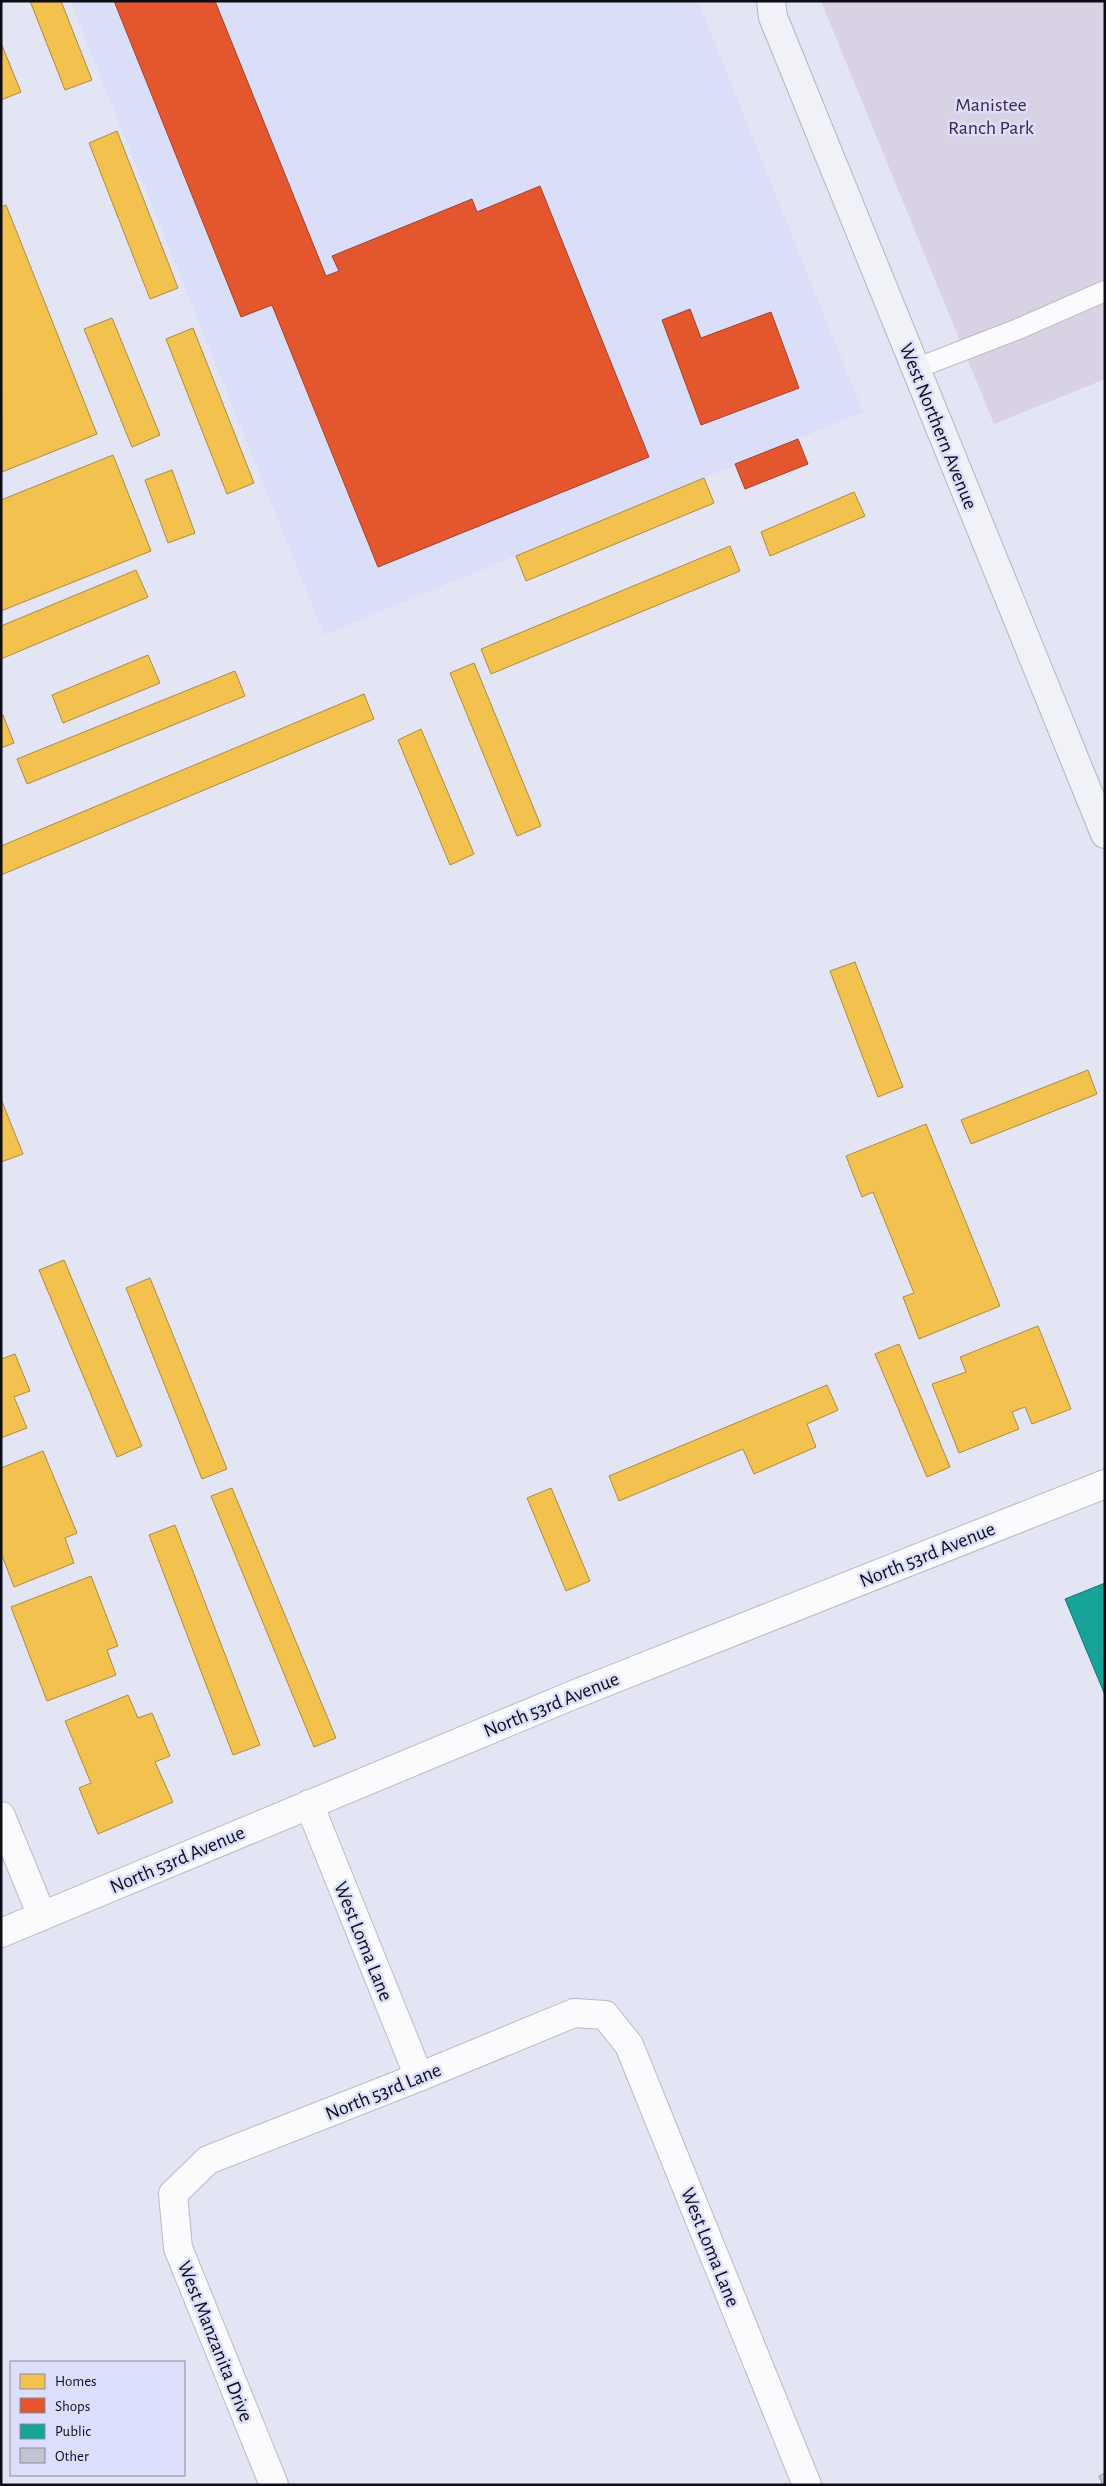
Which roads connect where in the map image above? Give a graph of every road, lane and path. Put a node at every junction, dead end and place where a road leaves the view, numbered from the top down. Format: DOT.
graph roads {
  1 [pos="768,6"];
  2 [pos="1105,291"];
  3 [pos="915,369"];
  4 [pos="1105,834"];
  5 [pos="1105,1484"];
  6 [pos="309,1804"];
  7 [pos="1,1816"];
  8 [pos="42,1916"];
  9 [pos="1,1933"];
  10 [pos="606,2015"];
  11 [pos="419,2077"];
  12 [pos="173,2194"];
  13 [pos="274,2485"];
  14 [pos="807,2485"];
  1 -- 3 [label="main road, West Northern Avenue"];
  2 -- 3 [label="lane"];
  3 -- 4 [label="main road, West Northern Avenue"];
  5 -- 6 [label="street, North 53rd Avenue"];
  6 -- 8 [label="street, North 53rd Avenue"];
  6 -- 11 [label="street, West Loma Lane"];
  7 -- 8 [label="street"];
  8 -- 9 [label="street, North 53rd Avenue"];
  10 -- 11 [label="street, North 53rd Lane"];
  10 -- 14 [label="street, West Loma Lane"];
  11 -- 12 [label="street, North 53rd Lane"];
  12 -- 13 [label="street, West Manzanita Drive"];
}
